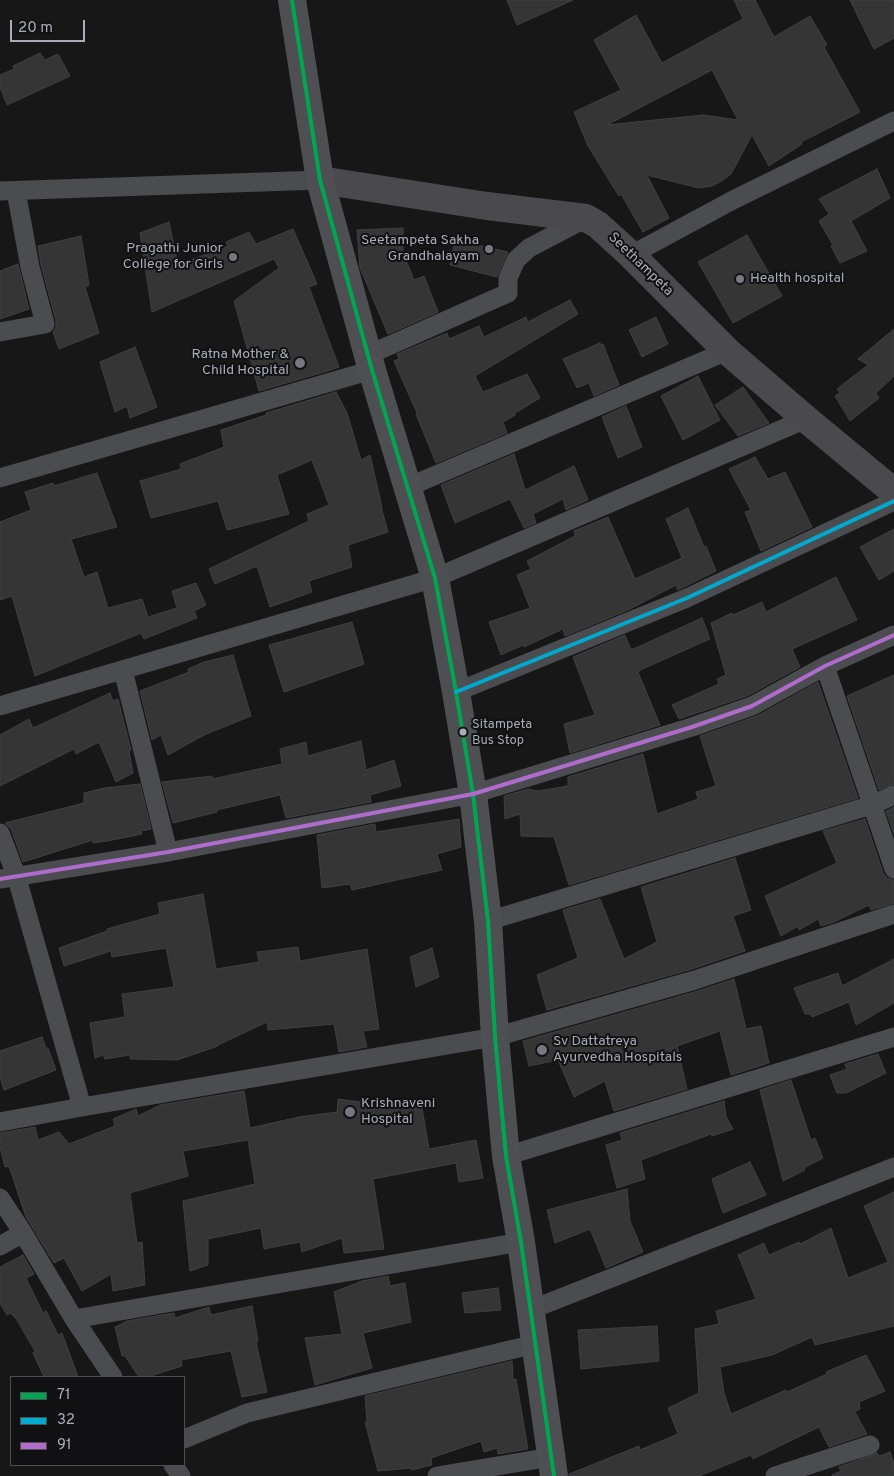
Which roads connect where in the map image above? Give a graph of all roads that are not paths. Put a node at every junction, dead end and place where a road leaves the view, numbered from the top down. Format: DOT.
graph roads {
  1 [pos="292,0"];
  2 [pos="894,121"];
  3 [pos="320,180"];
  4 [pos="8,191"];
  5 [pos="586,218"];
  6 [pos="631,254"];
  7 [pos="0,332"];
  8 [pos="727,351"];
  9 [pos="370,362"];
  10 [pos="806,419"];
  11 [pos="0,478"];
  12 [pos="408,487"];
  13 [pos="894,492"];
  14 [pos="894,501"];
  15 [pos="435,578"];
  16 [pos="894,634"];
  17 [pos="825,666"];
  18 [pos="123,670"];
  19 [pos="456,692"];
  20 [pos="0,706"];
  21 [pos="473,794"];
  22 [pos="894,795"];
  23 [pos="872,805"];
  24 [pos="0,833"];
  25 [pos="168,852"];
  26 [pos="894,869"];
  27 [pos="8,877"];
  28 [pos="894,914"];
  29 [pos="488,921"];
  30 [pos="495,1037"];
  31 [pos="894,1037"];
  32 [pos="82,1107"];
  33 [pos="0,1122"];
  34 [pos="506,1156"];
  35 [pos="894,1167"];
  36 [pos="0,1198"];
  37 [pos="23,1233"];
  38 [pos="521,1242"];
  39 [pos="0,1246"];
  40 [pos="530,1310"];
  41 [pos="74,1319"];
  42 [pos="535,1344"];
  43 [pos="112,1376"];
  44 [pos="185,1439"];
  45 [pos="870,1445"];
  46 [pos="552,1467"];
  47 [pos="436,1476"];
  48 [pos="775,1476"];
  1 -- 3 [label="main road"];
  2 -- 6 [label="street"];
  3 -- 4 [label="street"];
  3 -- 5 [label="street, Seethampeta"];
  3 -- 9 [label="main road"];
  4 -- 7 [label="street"];
  5 -- 6 [label="street, Seethampeta"];
  5 -- 9 [label="street"];
  6 -- 8 [label="street, Seethampeta"];
  8 -- 10 [label="street, Seethampeta"];
  8 -- 12 [label="street"];
  9 -- 11 [label="street"];
  9 -- 12 [label="main road"];
  10 -- 13 [label="street, Seethampeta"];
  10 -- 15 [label="street"];
  12 -- 15 [label="main road"];
  14 -- 19 [label="street"];
  15 -- 18 [label="street"];
  15 -- 19 [label="main road"];
  16 -- 17 [label="street"];
  17 -- 21 [label="street"];
  17 -- 23 [label="street"];
  18 -- 20 [label="street"];
  18 -- 25 [label="street"];
  19 -- 21 [label="main road"];
  21 -- 25 [label="street"];
  21 -- 29 [label="main road"];
  22 -- 23 [label="street"];
  23 -- 26 [label="street"];
  23 -- 29 [label="street"];
  24 -- 27 [label="street"];
  25 -- 27 [label="street"];
  27 -- 32 [label="street"];
  28 -- 30 [label="street"];
  29 -- 30 [label="main road"];
  30 -- 32 [label="street"];
  30 -- 34 [label="main road"];
  31 -- 34 [label="street"];
  32 -- 33 [label="street"];
  34 -- 38 [label="main road"];
  35 -- 40 [label="street"];
  36 -- 37 [label="street"];
  37 -- 39 [label="street"];
  37 -- 41 [label="street"];
  38 -- 40 [label="main road"];
  38 -- 41 [label="street"];
  40 -- 42 [label="main road"];
  41 -- 43 [label="street"];
  42 -- 44 [label="street"];
  42 -- 46 [label="main road"];
  45 -- 48 [label="street"];
  46 -- 47 [label="street"];
}
